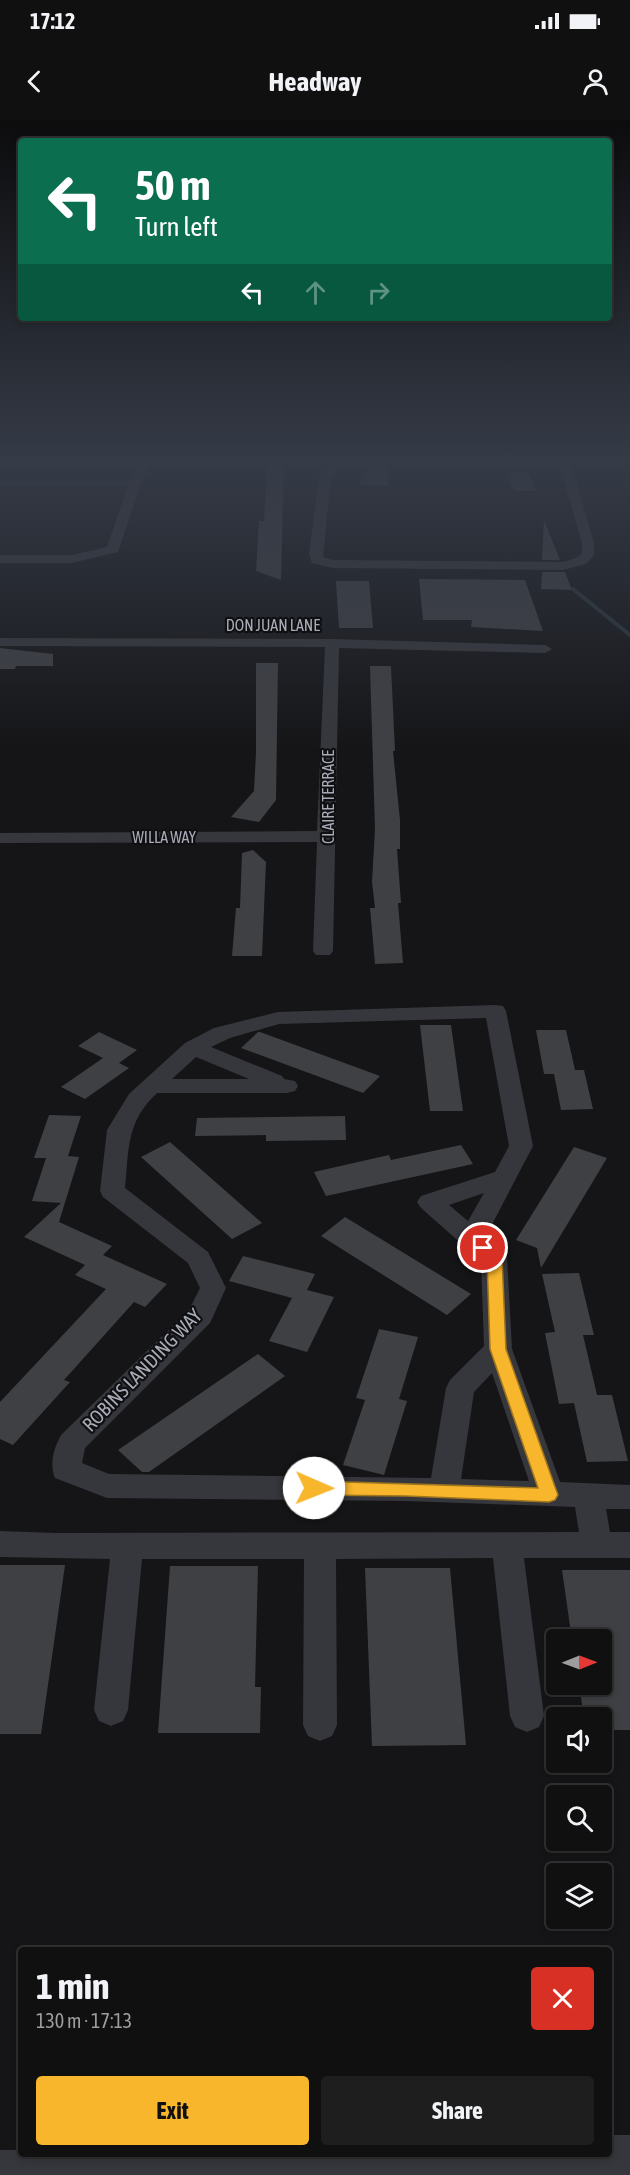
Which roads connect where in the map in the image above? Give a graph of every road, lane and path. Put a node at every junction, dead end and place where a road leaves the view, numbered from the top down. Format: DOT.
graph roads {
  1 [pos="76,559"];
  2 [pos="317,559"];
  3 [pos="583,559"];
  4 [pos="0,560"];
  5 [pos="0,642"];
  6 [pos="332,643"];
  7 [pos="545,649"];
  8 [pos="328,836"];
  9 [pos="0,838"];
  10 [pos="323,951"];
  11 [pos="193,1048"];
  12 [pos="151,1086"];
  13 [pos="506,1177"];
  14 [pos="472,1238"];
  15 [pos="498,1349"];
  16 [pos="444,1491"];
  17 [pos="549,1495"];
  18 [pos="589,1497"];
  19 [pos="630,1497"];
  20 [pos="0,1544"];
  21 [pos="597,1545"];
  22 [pos="630,1545"];
  23 [pos="127,1546"];
  24 [pos="320,1546"];
  25 [pos="507,1546"];
  26 [pos="111,1710"];
  27 [pos="527,1716"];
  28 [pos="320,1725"];
  29 [pos="612,2156"];
  30 [pos="630,2156"];
  31 [pos="591,2157"];
  32 [pos="0,2172"];
  1 -- 4 [label="street"];
  2 -- 3 [label="street"];
  5 -- 6 [label="street, DON JUAN LANE"];
  6 -- 7 [label="street, DON JUAN LANE"];
  6 -- 8 [label="street, CLAIRE TERRACE"];
  8 -- 9 [label="street, WILLA WAY"];
  8 -- 10 [label="street, CLAIRE TERRACE"];
  11 -- 12 [label="street, ROBINS LANDING WAY"];
  11 -- 12 [label="street"];
  11 -- 13 [label="street, ROBINS LANDING WAY"];
  12 -- 16 [label="street, ROBINS LANDING WAY"];
  13 -- 14 [label="street"];
  13 -- 14 [label="street"];
  14 -- 15 [label="street"];
  15 -- 16 [label="street"];
  15 -- 17 [label="street"];
  16 -- 17 [label="street, ROBINS LANDING WAY"];
  17 -- 18 [label="street, ROBINS LANDING WAY"];
  18 -- 19 [label="street, ROBINS LANDING WAY"];
  18 -- 21 [label="street"];
  20 -- 23 [label="street"];
  21 -- 22 [label="street"];
  21 -- 25 [label="street"];
  23 -- 24 [label="street"];
  23 -- 26 [label="street"];
  24 -- 25 [label="street"];
  24 -- 28 [label="street"];
  25 -- 27 [label="street"];
  29 -- 30 [label="street"];
  31 -- 32 [label="street"];
}
